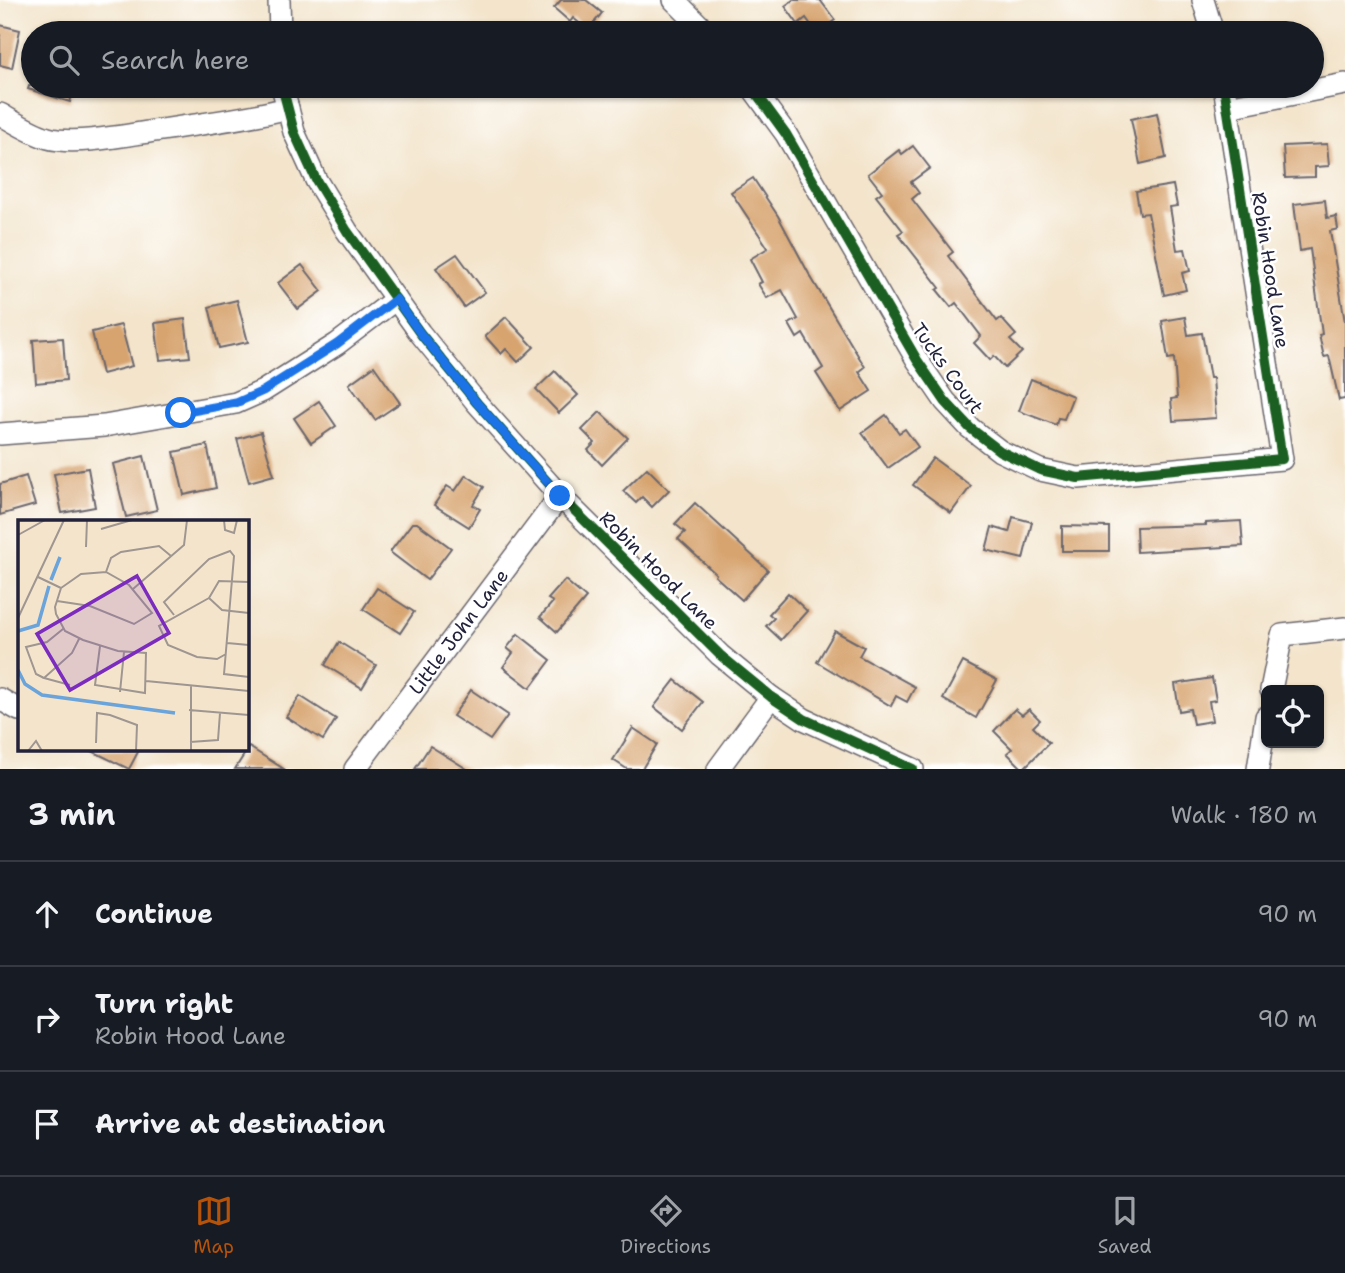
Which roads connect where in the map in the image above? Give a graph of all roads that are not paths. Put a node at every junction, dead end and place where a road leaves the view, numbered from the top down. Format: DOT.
graph roads {
  1 [pos="279,0"];
  2 [pos="674,0"];
  3 [pos="1203,0"];
  4 [pos="280,21"];
  5 [pos="695,21"];
  6 [pos="1209,21"];
  7 [pos="1345,84"];
  8 [pos="1324,86"];
  9 [pos="285,98"];
  10 [pos="760,98"];
  11 [pos="1226,98"];
  12 [pos="288,108"];
  13 [pos="0,114"];
  14 [pos="396,299"];
  15 [pos="0,434"];
  16 [pos="1282,459"];
  17 [pos="560,496"];
  18 [pos="1345,628"];
  19 [pos="1272,685"];
  20 [pos="771,697"];
  21 [pos="0,699"];
  22 [pos="18,709"];
  23 [pos="355,769"];
  24 [pos="718,769"];
  25 [pos="913,769"];
  1 -- 4 [label="street"];
  2 -- 5 [label="street"];
  3 -- 6 [label="street"];
  7 -- 8 [label="street"];
  9 -- 12 [label="street, Robin Hood Lane"];
  10 -- 16 [label="street, Tucks Court"];
  11 -- 16 [label="street, Robin Hood Lane"];
  12 -- 13 [label="street"];
  12 -- 14 [label="street, Robin Hood Lane"];
  14 -- 15 [label="street"];
  14 -- 17 [label="street, Robin Hood Lane"];
  17 -- 20 [label="street, Robin Hood Lane"];
  17 -- 23 [label="street, Little John Lane"];
  18 -- 19 [label="street"];
  20 -- 24 [label="street"];
  20 -- 25 [label="street, Robin Hood Lane"];
  21 -- 22 [label="street"];
}
